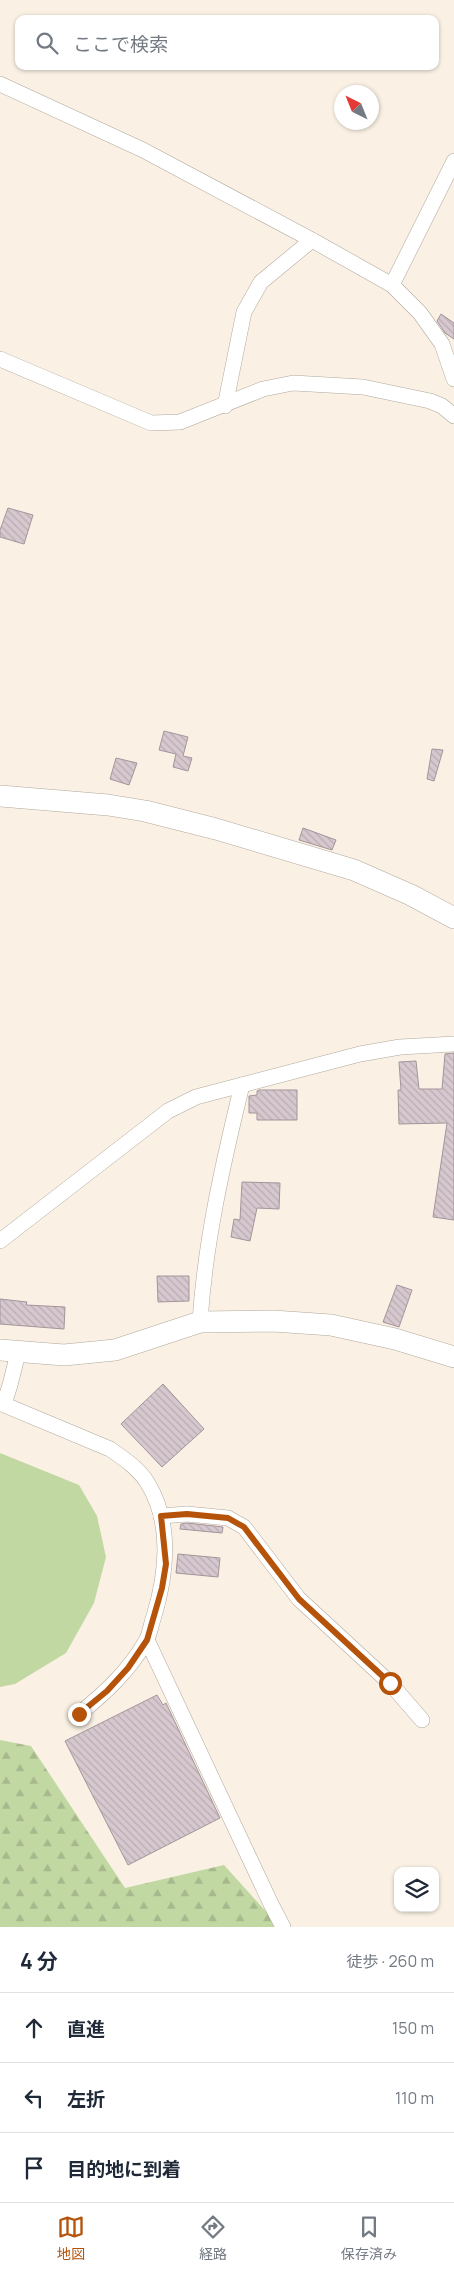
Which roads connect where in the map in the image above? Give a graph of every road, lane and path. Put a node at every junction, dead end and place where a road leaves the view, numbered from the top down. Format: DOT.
graph roads {
  1 [pos="0,84"];
  2 [pos="454,160"];
  3 [pos="312,240"];
  4 [pos="392,286"];
  5 [pos="0,359"];
  6 [pos="454,379"];
  7 [pos="225,406"];
  8 [pos="454,416"];
  9 [pos="0,796"];
  10 [pos="454,918"];
  11 [pos="454,1044"];
  12 [pos="242,1085"];
  13 [pos="0,1240"];
  14 [pos="200,1322"];
  15 [pos="9,1352"];
  16 [pos="454,1357"];
  17 [pos="2,1404"];
  18 [pos="161,1516"];
  19 [pos="147,1640"];
  20 [pos="79,1714"];
  21 [pos="422,1720"];
  22 [pos="284,1927"];
  1 -- 3 [label="street"];
  2 -- 4 [label="street"];
  3 -- 4 [label="street"];
  3 -- 7 [label="street"];
  4 -- 6 [label="street"];
  5 -- 7 [label="street"];
  7 -- 8 [label="street"];
  9 -- 10 [label="street"];
  11 -- 12 [label="street"];
  12 -- 13 [label="street"];
  12 -- 14 [label="street"];
  14 -- 15 [label="street"];
  14 -- 16 [label="street"];
  15 -- 17 [label="street"];
  17 -- 18 [label="street"];
  18 -- 19 [label="street"];
  18 -- 21 [label="street"];
  19 -- 20 [label="street"];
  19 -- 22 [label="street"];
}
